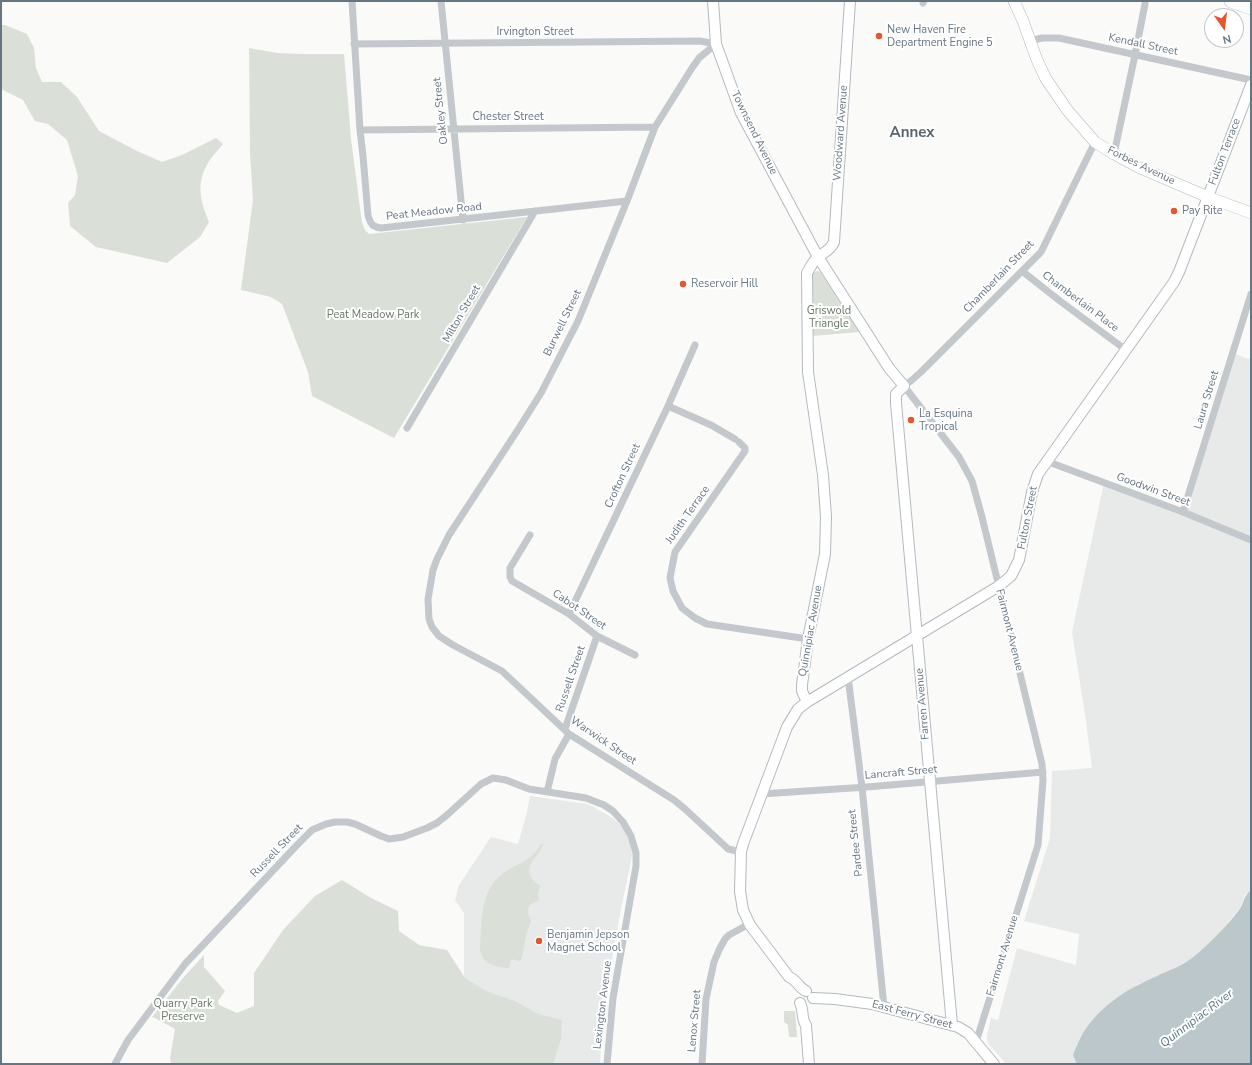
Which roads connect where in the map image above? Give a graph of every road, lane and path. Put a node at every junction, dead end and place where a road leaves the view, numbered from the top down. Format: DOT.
graph roads {
  1 [pos="352,1"];
  2 [pos="441,1"];
  3 [pos="713,1"];
  4 [pos="850,1"];
  5 [pos="1014,1"];
  6 [pos="1231,1"];
  7 [pos="1144,4"];
  8 [pos="1251,8"];
  9 [pos="1030,41"];
  10 [pos="445,43"];
  11 [pos="354,44"];
  12 [pos="716,44"];
  13 [pos="1135,55"];
  14 [pos="1251,80"];
  15 [pos="1251,85"];
  16 [pos="655,127"];
  17 [pos="453,128"];
  18 [pos="360,130"];
  19 [pos="1095,142"];
  20 [pos="1114,154"];
  21 [pos="1208,197"];
  22 [pos="627,202"];
  23 [pos="535,211"];
  24 [pos="1251,213"];
  25 [pos="462,220"];
  26 [pos="818,257"];
  27 [pos="1022,271"];
  28 [pos="1251,294"];
  29 [pos="695,345"];
  30 [pos="1126,350"];
  31 [pos="904,386"];
  32 [pos="668,406"];
  33 [pos="407,428"];
  34 [pos="1046,461"];
  35 [pos="1183,512"];
  36 [pos="530,535"];
  37 [pos="1251,540"];
  38 [pos="999,586"];
  39 [pos="428,609"];
  40 [pos="569,614"];
  41 [pos="917,635"];
  42 [pos="597,636"];
  43 [pos="808,639"];
  44 [pos="635,655"];
  45 [pos="848,677"];
  46 [pos="807,702"];
  47 [pos="567,732"];
  48 [pos="1043,772"];
  49 [pos="930,781"];
  50 [pos="862,787"];
  51 [pos="547,792"];
  52 [pos="761,794"];
  53 [pos="741,852"];
  54 [pos="749,924"];
  55 [pos="789,977"];
  56 [pos="810,998"];
  57 [pos="799,1001"];
  58 [pos="884,1007"];
  59 [pos="806,1025"];
  60 [pos="952,1025"];
  61 [pos="976,1042"];
  62 [pos="115,1064"];
  63 [pos="606,1064"];
  64 [pos="702,1064"];
  65 [pos="809,1064"];
  66 [pos="994,1064"];
  1 -- 11 [label="street, Peat Meadow Road"];
  2 -- 10 [label="street, Oakley Street"];
  3 -- 12 [label="main road, Townsend Avenue"];
  4 -- 26 [label="main road, Woodward Avenue"];
  5 -- 9 [label="main road, Forbes Avenue"];
  6 -- 8 [label="highway"];
  7 -- 13 [label="street"];
  9 -- 13 [label="street, Kendall Street"];
  9 -- 19 [label="main road, Forbes Avenue"];
  10 -- 11 [label="street, Irvington Street"];
  10 -- 12 [label="street, Irvington Street"];
  10 -- 17 [label="street, Oakley Street"];
  11 -- 18 [label="street, Peat Meadow Road"];
  12 -- 16 [label="street, Burwell Street"];
  12 -- 26 [label="main road, Townsend Avenue"];
  13 -- 14 [label="street, Kendall Street"];
  13 -- 20 [label="street"];
  15 -- 21 [label="main road, Fulton Terrace"];
  16 -- 17 [label="street, Chester Street"];
  16 -- 22 [label="street, Burwell Street"];
  17 -- 18 [label="street, Chester Street"];
  17 -- 25 [label="street, Oakley Street"];
  18 -- 25 [label="street, Peat Meadow Road"];
  19 -- 20 [label="main road, Forbes Avenue"];
  19 -- 27 [label="street, Chamberlain Street"];
  20 -- 21 [label="main road, Forbes Avenue"];
  21 -- 24 [label="main road, Forbes Avenue"];
  21 -- 30 [label="main road, Fulton Street"];
  22 -- 23 [label="street, Peat Meadow Road"];
  22 -- 39 [label="street, Burwell Street"];
  23 -- 25 [label="street, Peat Meadow Road"];
  23 -- 33 [label="street, Milton Street"];
  26 -- 31 [label="main road, Fairmont Avenue"];
  26 -- 43 [label="main road, Quinnipiac Avenue"];
  27 -- 30 [label="street, Chamberlain Place"];
  27 -- 31 [label="street, Chamberlain Street"];
  28 -- 35 [label="street, Laura Street"];
  29 -- 32 [label="street, Crofton Street"];
  30 -- 34 [label="main road, Fulton Street"];
  31 -- 38 [label="street, Fairmont Avenue"];
  31 -- 41 [label="main road, Farren Avenue"];
  32 -- 40 [label="street, Crofton Street"];
  32 -- 43 [label="street, Judith Terrace"];
  34 -- 35 [label="street, Goodwin Street"];
  34 -- 38 [label="main road, Fulton Street"];
  35 -- 37 [label="street, Goodwin Street"];
  36 -- 40 [label="street, Cabot Street"];
  38 -- 41 [label="main road, Fulton Street"];
  38 -- 48 [label="street, Fairmont Avenue"];
  39 -- 47 [label="street, Warwick Street"];
  40 -- 42 [label="street, Cabot Street"];
  41 -- 45 [label="main road, Fulton Street"];
  41 -- 49 [label="main road, Farren Avenue"];
  42 -- 44 [label="street, Cabot Street"];
  42 -- 47 [label="street, Russell Street"];
  43 -- 46 [label="main road, Quinnipiac Avenue"];
  45 -- 46 [label="main road, Fulton Street"];
  45 -- 50 [label="street, Pardee Street"];
  46 -- 52 [label="main road"];
  47 -- 51 [label="street, Russell Street"];
  47 -- 53 [label="street, Warwick Street"];
  48 -- 49 [label="street, Lancraft Street"];
  48 -- 61 [label="street, Fairmont Avenue"];
  49 -- 50 [label="street, Lancraft Street"];
  49 -- 60 [label="main road, Farren Avenue"];
  50 -- 52 [label="street, Lancraft Street"];
  50 -- 58 [label="street, Pardee Street"];
  51 -- 62 [label="street, Russell Street"];
  51 -- 63 [label="street, Lexington Avenue"];
  52 -- 53 [label="main road"];
  53 -- 54 [label="main road"];
  54 -- 55 [label="main road"];
  54 -- 64 [label="street, Lenox Street"];
  55 -- 56 [label="main road"];
  55 -- 57 [label="main road"];
  56 -- 57 [label="main road, East Ferry Street"];
  56 -- 58 [label="main road, East Ferry Street"];
  56 -- 59 [label="main road"];
  57 -- 59 [label="main road"];
  58 -- 60 [label="main road, East Ferry Street"];
  59 -- 65 [label="main road"];
  60 -- 61 [label="main road, East Ferry Street"];
  61 -- 66 [label="main road, East Ferry Street"];
}
